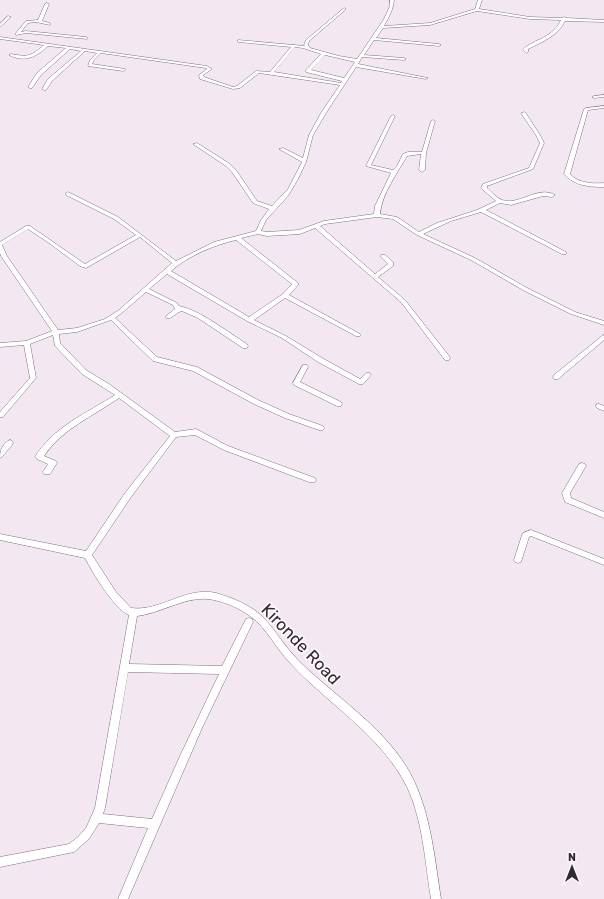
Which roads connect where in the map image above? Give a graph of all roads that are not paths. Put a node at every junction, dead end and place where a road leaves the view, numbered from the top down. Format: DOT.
graph roads {
  1 [pos="392,0"];
  2 [pos="480,0"];
  3 [pos="47,4"];
  4 [pos="344,9"];
  5 [pos="477,10"];
  6 [pos="9,17"];
  7 [pos="564,18"];
  8 [pos="604,21"];
  9 [pos="38,22"];
  10 [pos="48,24"];
  11 [pos="383,24"];
  12 [pos="0,26"];
  13 [pos="18,34"];
  14 [pos="0,38"];
  15 [pos="86,38"];
  16 [pos="372,39"];
  17 [pos="14,40"];
  18 [pos="239,41"];
  19 [pos="48,44"];
  20 [pos="439,45"];
  21 [pos="294,46"];
  22 [pos="69,48"];
  23 [pos="308,48"];
  24 [pos="84,50"];
  25 [pos="100,52"];
  26 [pos="526,52"];
  27 [pos="324,53"];
  28 [pos="10,55"];
  29 [pos="362,56"];
  30 [pos="404,59"];
  31 [pos="357,63"];
  32 [pos="123,70"];
  33 [pos="308,71"];
  34 [pos="271,73"];
  35 [pos="302,78"];
  36 [pos="426,78"];
  37 [pos="343,82"];
  38 [pos="30,86"];
  39 [pos="44,89"];
  40 [pos="604,96"];
  41 [pos="594,97"];
  42 [pos="604,107"];
  43 [pos="523,113"];
  44 [pos="393,116"];
  45 [pos="433,121"];
  46 [pos="195,144"];
  47 [pos="281,149"];
  48 [pos="424,153"];
  49 [pos="304,161"];
  50 [pos="422,170"];
  51 [pos="394,172"];
  52 [pos="604,185"];
  53 [pos="68,194"];
  54 [pos="552,195"];
  55 [pos="499,201"];
  56 [pos="272,208"];
  57 [pos="482,210"];
  58 [pos="377,215"];
  59 [pos="316,226"];
  60 [pos="258,232"];
  61 [pos="140,234"];
  62 [pos="419,234"];
  63 [pos="237,238"];
  64 [pos="0,245"];
  65 [pos="564,253"];
  66 [pos="2,256"];
  67 [pos="383,256"];
  68 [pos="176,263"];
  69 [pos="167,271"];
  70 [pos="374,277"];
  71 [pos="146,290"];
  72 [pos="285,295"];
  73 [pos="183,309"];
  74 [pos="111,317"];
  75 [pos="168,317"];
  76 [pos="249,320"];
  77 [pos="604,323"];
  78 [pos="56,332"];
  79 [pos="358,335"];
  80 [pos="604,337"];
  81 [pos="27,342"];
  82 [pos="0,345"];
  83 [pos="245,346"];
  84 [pos="447,358"];
  85 [pos="305,367"];
  86 [pos="368,375"];
  87 [pos="556,377"];
  88 [pos="118,396"];
  89 [pos="339,404"];
  90 [pos="1,415"];
  91 [pos="321,428"];
  92 [pos="174,434"];
  93 [pos="10,443"];
  94 [pos="0,456"];
  95 [pos="582,466"];
  96 [pos="47,472"];
  97 [pos="312,480"];
  98 [pos="604,515"];
  99 [pos="0,537"];
  100 [pos="88,555"];
  101 [pos="518,560"];
  102 [pos="604,562"];
  103 [pos="134,612"];
  104 [pos="249,622"];
  105 [pos="124,668"];
  106 [pos="224,670"];
  107 [pos="97,818"];
  108 [pos="155,824"];
  109 [pos="0,862"];
  110 [pos="124,899"];
  111 [pos="436,899"];
  1 -- 11 [label="street"];
  2 -- 5 [label="street"];
  3 -- 9 [label="street"];
  4 -- 23 [label="street"];
  5 -- 7 [label="street"];
  5 -- 11 [label="street"];
  6 -- 12 [label="street"];
  7 -- 8 [label="street"];
  7 -- 26 [label="street"];
  9 -- 10 [label="street"];
  9 -- 13 [label="street"];
  11 -- 16 [label="street"];
  13 -- 15 [label="street"];
  13 -- 17 [label="street"];
  14 -- 17 [label="street"];
  16 -- 20 [label="street"];
  16 -- 29 [label="street"];
  17 -- 19 [label="street"];
  18 -- 21 [label="street"];
  19 -- 22 [label="street"];
  19 -- 28 [label="street"];
  21 -- 23 [label="street"];
  21 -- 34 [label="street"];
  22 -- 24 [label="street"];
  22 -- 38 [label="street"];
  23 -- 27 [label="street"];
  24 -- 25 [label="street"];
  24 -- 39 [label="street"];
  25 -- 32 [label="street"];
  25 -- 34 [label="street"];
  27 -- 31 [label="street"];
  27 -- 33 [label="street"];
  29 -- 30 [label="street"];
  29 -- 31 [label="street"];
  31 -- 36 [label="street"];
  31 -- 37 [label="street"];
  33 -- 35 [label="street"];
  33 -- 37 [label="street"];
  34 -- 35 [label="street"];
  35 -- 37 [label="street"];
  37 -- 49 [label="street"];
  40 -- 41 [label="street"];
  42 -- 52 [label="street"];
  43 -- 55 [label="street"];
  44 -- 51 [label="street"];
  45 -- 48 [label="street"];
  46 -- 56 [label="street"];
  47 -- 49 [label="street"];
  48 -- 50 [label="street"];
  48 -- 51 [label="street"];
  49 -- 56 [label="street"];
  51 -- 58 [label="street"];
  53 -- 61 [label="street"];
  54 -- 55 [label="street"];
  55 -- 57 [label="street"];
  56 -- 60 [label="street"];
  57 -- 62 [label="street"];
  57 -- 65 [label="street"];
  58 -- 59 [label="street"];
  58 -- 62 [label="street"];
  59 -- 60 [label="street"];
  59 -- 70 [label="street"];
  60 -- 63 [label="street"];
  61 -- 64 [label="street"];
  61 -- 68 [label="street"];
  62 -- 77 [label="street"];
  63 -- 68 [label="street"];
  63 -- 72 [label="street"];
  64 -- 66 [label="street"];
  66 -- 78 [label="street"];
  67 -- 70 [label="street"];
  68 -- 69 [label="street"];
  69 -- 71 [label="street"];
  69 -- 76 [label="street"];
  70 -- 84 [label="street"];
  71 -- 73 [label="street"];
  71 -- 74 [label="street"];
  72 -- 76 [label="street"];
  72 -- 79 [label="street"];
  73 -- 75 [label="street"];
  73 -- 83 [label="street"];
  74 -- 78 [label="street"];
  74 -- 91 [label="street"];
  76 -- 86 [label="street"];
  78 -- 81 [label="street"];
  78 -- 88 [label="street"];
  80 -- 87 [label="street"];
  81 -- 82 [label="street"];
  81 -- 90 [label="street"];
  85 -- 89 [label="street"];
  88 -- 92 [label="street"];
  88 -- 96 [label="street"];
  92 -- 97 [label="street"];
  92 -- 100 [label="street"];
  93 -- 94 [label="street"];
  95 -- 98 [label="street"];
  99 -- 100 [label="street"];
  100 -- 103 [label="street"];
  101 -- 102 [label="street"];
  103 -- 105 [label="street"];
  103 -- 111 [label="street, Kironde Road"];
  104 -- 106 [label="street"];
  105 -- 106 [label="street"];
  105 -- 107 [label="street"];
  106 -- 108 [label="street"];
  107 -- 108 [label="street"];
  107 -- 109 [label="street"];
  108 -- 110 [label="street"];
}
